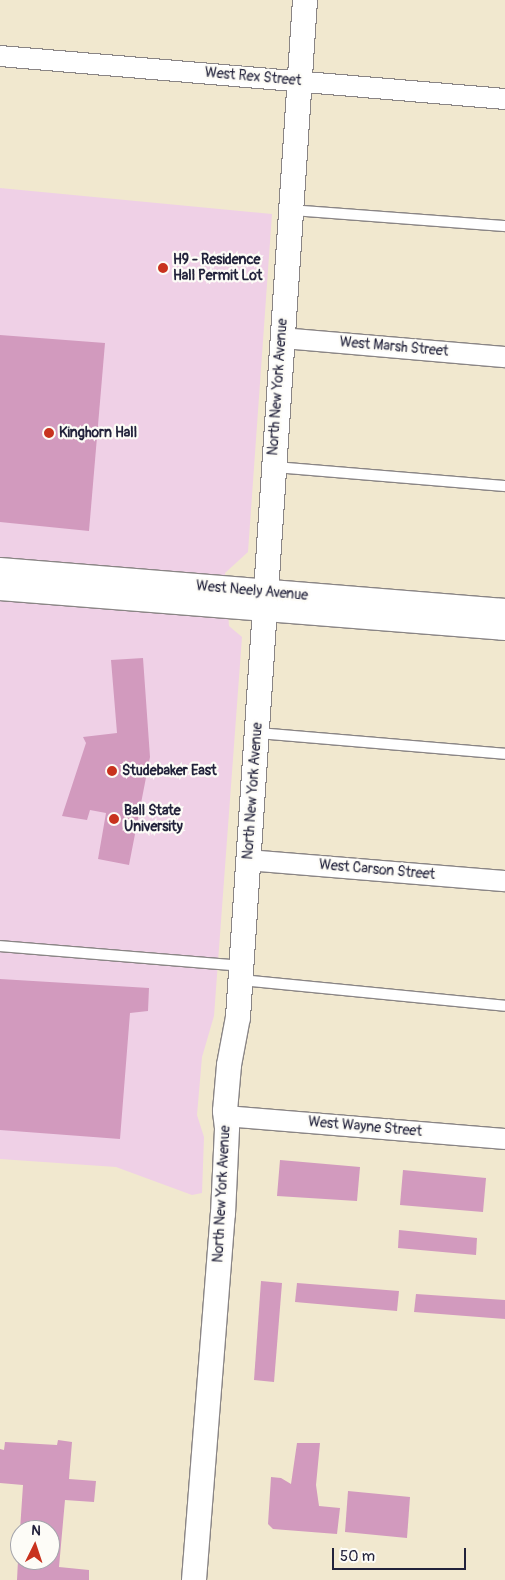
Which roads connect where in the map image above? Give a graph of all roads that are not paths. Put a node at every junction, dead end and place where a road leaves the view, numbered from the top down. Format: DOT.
graph roads {
  1 [pos="305,0"];
  2 [pos="0,56"];
  3 [pos="299,81"];
  4 [pos="505,99"];
  5 [pos="292,210"];
  6 [pos="505,226"];
  7 [pos="282,338"];
  8 [pos="505,357"];
  9 [pos="272,467"];
  10 [pos="505,486"];
  11 [pos="0,570"];
  12 [pos="0,588"];
  13 [pos="267,600"];
  14 [pos="505,611"];
  15 [pos="505,628"];
  16 [pos="257,733"];
  17 [pos="505,754"];
  18 [pos="248,860"];
  19 [pos="505,881"];
  20 [pos="0,946"];
  21 [pos="241,973"];
  22 [pos="505,1006"];
  23 [pos="226,1116"];
  24 [pos="505,1139"];
  25 [pos="194,1580"];
  1 -- 3 [label="street, North New York Avenue"];
  2 -- 3 [label="street, West Rex Street"];
  3 -- 4 [label="street, West Rex Street"];
  3 -- 5 [label="street, North New York Avenue"];
  5 -- 6 [label="lane"];
  5 -- 7 [label="street, North New York Avenue"];
  7 -- 8 [label="street, West Marsh Street"];
  7 -- 9 [label="street, North New York Avenue"];
  9 -- 10 [label="lane"];
  9 -- 13 [label="street, North New York Avenue"];
  11 -- 13 [label="street, West Neely Avenue"];
  12 -- 13 [label="street, West Neely Avenue"];
  13 -- 14 [label="street, West Neely Avenue"];
  13 -- 15 [label="street, West Neely Avenue"];
  13 -- 16 [label="street, North New York Avenue"];
  16 -- 17 [label="lane"];
  16 -- 18 [label="street, North New York Avenue"];
  18 -- 19 [label="street, West Carson Street"];
  18 -- 21 [label="street, North New York Avenue"];
  20 -- 21 [label="lane"];
  21 -- 22 [label="lane"];
  21 -- 23 [label="street, North New York Avenue"];
  23 -- 24 [label="street, West Wayne Street"];
  23 -- 25 [label="street, North New York Avenue"];
}
